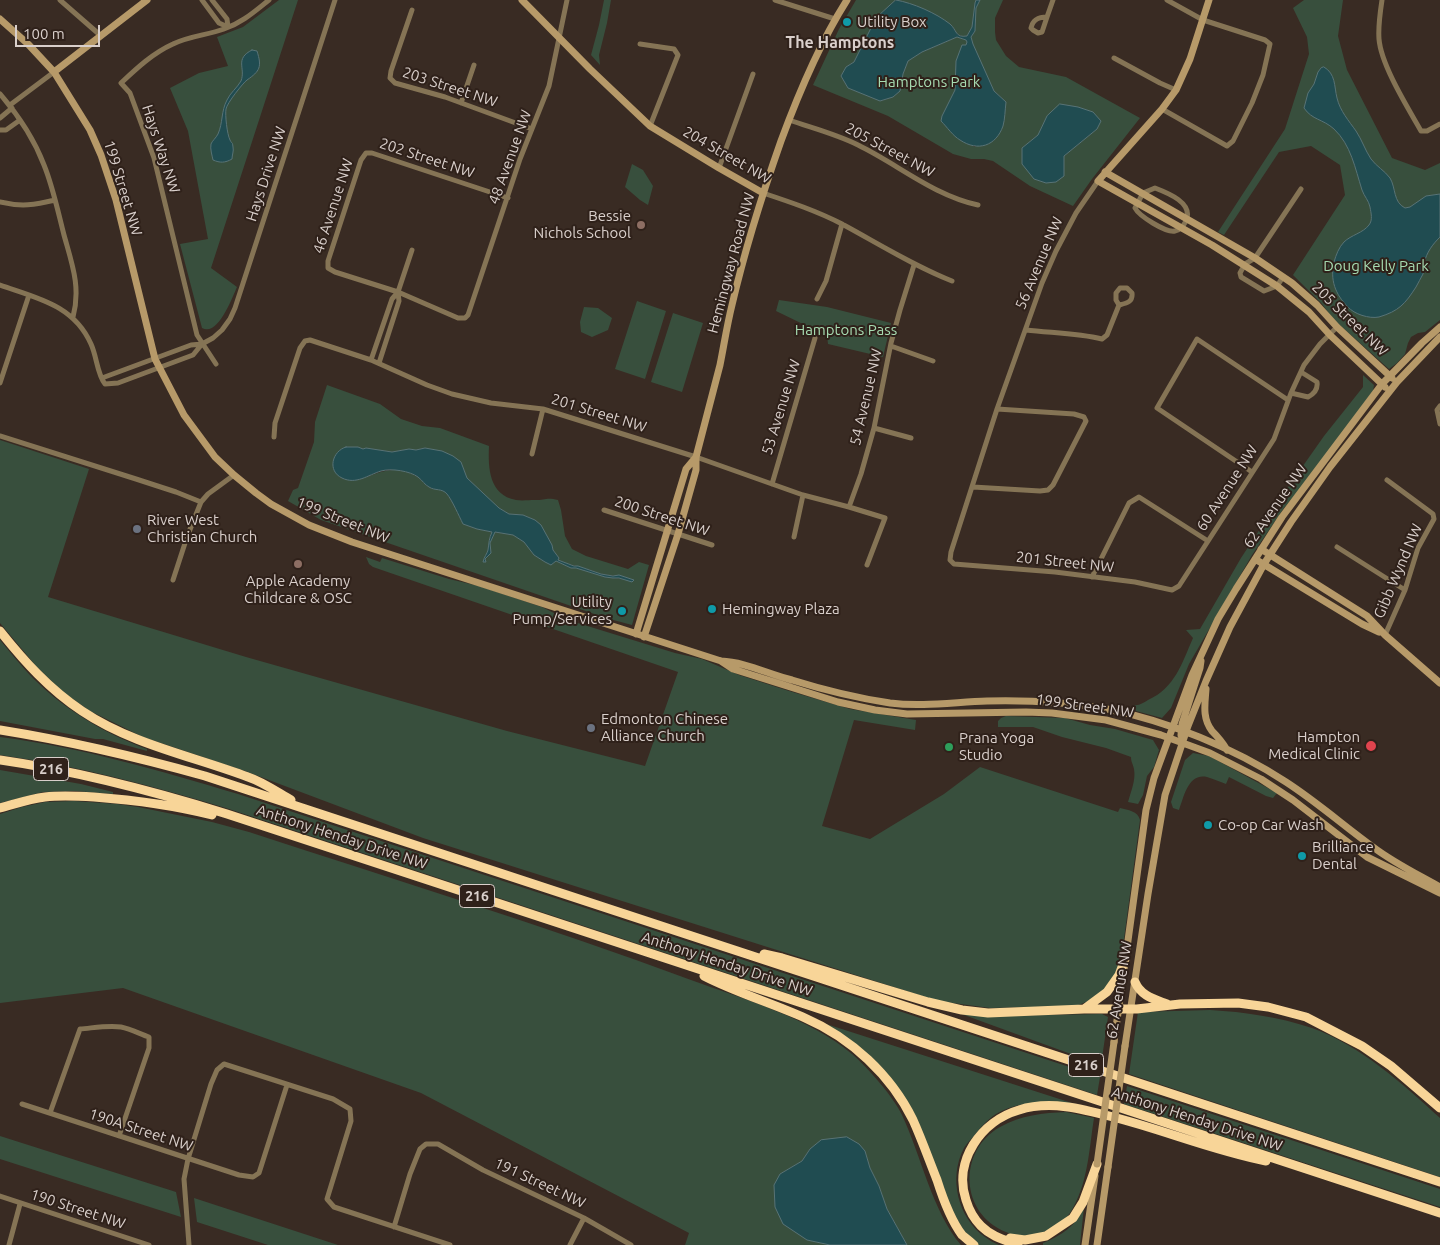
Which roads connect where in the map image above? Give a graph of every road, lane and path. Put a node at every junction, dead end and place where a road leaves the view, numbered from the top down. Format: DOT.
graph roads {
  1 [pos="60,0"];
  2 [pos="147,0"];
  3 [pos="202,0"];
  4 [pos="212,0"];
  5 [pos="269,0"];
  6 [pos="335,0"];
  7 [pos="522,0"];
  8 [pos="567,0"];
  9 [pos="774,0"];
  10 [pos="847,0"];
  11 [pos="1052,0"];
  12 [pos="1168,0"];
  13 [pos="1209,0"];
  14 [pos="1382,0"];
  15 [pos="412,10"];
  16 [pos="1047,17"];
  17 [pos="0,19"];
  18 [pos="835,19"];
  19 [pos="1203,20"];
  20 [pos="228,28"];
  21 [pos="100,35"];
  22 [pos="559,36"];
  23 [pos="640,44"];
  24 [pos="1114,58"];
  25 [pos="474,65"];
  26 [pos="54,72"];
  27 [pos="754,74"];
  28 [pos="1176,90"];
  29 [pos="0,94"];
  30 [pos="461,103"];
  31 [pos="11,107"];
  32 [pos="1162,109"];
  33 [pos="0,118"];
  34 [pos="20,120"];
  35 [pos="789,120"];
  36 [pos="1440,124"];
  37 [pos="650,126"];
  38 [pos="532,129"];
  39 [pos="0,130"];
  40 [pos="366,153"];
  41 [pos="719,168"];
  42 [pos="1105,172"];
  43 [pos="1098,181"];
  44 [pos="1302,189"];
  45 [pos="763,193"];
  46 [pos="1143,193"];
  47 [pos="508,198"];
  48 [pos="55,200"];
  49 [pos="0,202"];
  50 [pos="1138,203"];
  51 [pos="978,205"];
  52 [pos="1187,218"];
  53 [pos="842,224"];
  54 [pos="1182,228"];
  55 [pos="412,250"];
  56 [pos="1256,258"];
  57 [pos="914,264"];
  58 [pos="1245,264"];
  59 [pos="1283,277"];
  60 [pos="952,281"];
  61 [pos="0,285"];
  62 [pos="1277,286"];
  63 [pos="398,292"];
  64 [pos="30,295"];
  65 [pos="817,299"];
  66 [pos="1119,305"];
  67 [pos="73,317"];
  68 [pos="1337,327"];
  69 [pos="1440,327"];
  70 [pos="1026,330"];
  71 [pos="1330,335"];
  72 [pos="1440,337"];
  73 [pos="815,338"];
  74 [pos="202,344"];
  75 [pos="890,346"];
  76 [pos="155,359"];
  77 [pos="372,360"];
  78 [pos="933,361"];
  79 [pos="379,363"];
  80 [pos="216,364"];
  81 [pos="159,368"];
  82 [pos="1301,372"];
  83 [pos="1389,376"];
  84 [pos="103,381"];
  85 [pos="1397,382"];
  86 [pos="0,383"];
  87 [pos="1382,384"];
  88 [pos="1389,391"];
  89 [pos="1291,393"];
  90 [pos="1288,400"];
  91 [pos="1440,406"];
  92 [pos="543,409"];
  93 [pos="998,409"];
  94 [pos="1440,424"];
  95 [pos="874,428"];
  96 [pos="0,436"];
  97 [pos="274,437"];
  98 [pos="911,438"];
  99 [pos="532,454"];
  100 [pos="696,457"];
  101 [pos="1252,472"];
  102 [pos="234,475"];
  103 [pos="1387,480"];
  104 [pos="772,484"];
  105 [pos="973,487"];
  106 [pos="803,495"];
  107 [pos="201,502"];
  108 [pos="849,506"];
  109 [pos="604,510"];
  110 [pos="667,530"];
  111 [pos="678,534"];
  112 [pos="794,537"];
  113 [pos="1208,541"];
  114 [pos="712,545"];
  115 [pos="1337,547"];
  116 [pos="1261,549"];
  117 [pos="1270,555"];
  118 [pos="1255,559"];
  119 [pos="954,564"];
  120 [pos="1264,564"];
  121 [pos="867,565"];
  122 [pos="1092,577"];
  123 [pos="173,580"];
  124 [pos="1172,590"];
  125 [pos="1405,590"];
  126 [pos="0,631"];
  127 [pos="636,634"];
  128 [pos="1384,635"];
  129 [pos="644,637"];
  130 [pos="1202,651"];
  131 [pos="721,661"];
  132 [pos="1206,681"];
  133 [pos="1440,682"];
  134 [pos="1172,727"];
  135 [pos="0,730"];
  136 [pos="1184,732"];
  137 [pos="1168,737"];
  138 [pos="1182,742"];
  139 [pos="1227,750"];
  140 [pos="0,762"];
  141 [pos="0,808"];
  142 [pos="311,811"];
  143 [pos="274,830"];
  144 [pos="1440,887"];
  145 [pos="1440,893"];
  146 [pos="732,949"];
  147 [pos="1125,959"];
  148 [pos="680,963"];
  149 [pos="1135,982"];
  150 [pos="1170,1004"];
  151 [pos="1084,1009"];
  152 [pos="1118,1009"];
  153 [pos="1130,1009"];
  154 [pos="286,1085"];
  155 [pos="22,1104"];
  156 [pos="1440,1108"];
  157 [pos="50,1113"];
  158 [pos="119,1136"];
  159 [pos="188,1159"];
  160 [pos="1097,1164"];
  161 [pos="1296,1166"];
  162 [pos="1440,1182"];
  163 [pos="0,1196"];
  164 [pos="20,1204"];
  165 [pos="1440,1213"];
  166 [pos="584,1218"];
  167 [pos="394,1227"];
  168 [pos="992,1236"];
  169 [pos="8,1245"];
  170 [pos="149,1245"];
  171 [pos="188,1245"];
  172 [pos="450,1245"];
  173 [pos="570,1245"];
  174 [pos="631,1245"];
  175 [pos="974,1245"];
  176 [pos="1018,1245"];
  177 [pos="1086,1245"];
  178 [pos="1097,1245"];
  1 -- 21 [label="street"];
  2 -- 21 [label="main road"];
  3 -- 20 [label="street"];
  4 -- 20 [label="street"];
  5 -- 20 [label="street"];
  6 -- 74 [label="street, Hays Drive NW"];
  7 -- 22 [label="main road, 204 Street NW"];
  8 -- 22 [label="street, 48 Avenue NW"];
  9 -- 18 [label="street"];
  10 -- 18 [label="main road, Hemingway Road NW"];
  11 -- 16 [label="street"];
  12 -- 19 [label="street"];
  13 -- 19 [label="main road, 56 Avenue NW"];
  14 -- 36 [label="street"];
  15 -- 30 [label="street, 203 Street NW"];
  17 -- 26 [label="main road, 199 Street NW"];
  18 -- 35 [label="main road, Hemingway Road NW"];
  19 -- 28 [label="main road, 56 Avenue NW"];
  19 -- 32 [label="street"];
  20 -- 74 [label="street, Hays Way NW"];
  21 -- 26 [label="main road"];
  22 -- 37 [label="main road, 204 Street NW"];
  22 -- 38 [label="street, 48 Avenue NW"];
  23 -- 37 [label="street"];
  24 -- 28 [label="street"];
  25 -- 30 [label="street"];
  26 -- 31 [label="street"];
  26 -- 76 [label="main road, 199 Street NW"];
  27 -- 41 [label="street"];
  28 -- 32 [label="main road, 56 Avenue NW"];
  29 -- 31 [label="street"];
  30 -- 38 [label="street, 203 Street NW"];
  31 -- 33 [label="street"];
  31 -- 34 [label="street"];
  32 -- 42 [label="main road, 56 Avenue NW"];
  34 -- 39 [label="street"];
  34 -- 48 [label="street"];
  35 -- 45 [label="main road, Hemingway Road NW"];
  35 -- 51 [label="street, 205 Street NW"];
  37 -- 41 [label="main road, 204 Street NW"];
  38 -- 47 [label="street, 48 Avenue NW"];
  40 -- 47 [label="street, 202 Street NW"];
  40 -- 63 [label="street, 46 Avenue NW"];
  41 -- 45 [label="main road, 204 Street NW"];
  42 -- 43 [label="main road, 56 Avenue NW"];
  42 -- 46 [label="main road, 205 Street NW"];
  43 -- 50 [label="main road, 205 Street NW"];
  43 -- 70 [label="street, 56 Avenue NW"];
  44 -- 56 [label="street"];
  45 -- 53 [label="street, 204 Street NW"];
  45 -- 100 [label="main road, Hemingway Road NW"];
  46 -- 50 [label="street"];
  46 -- 52 [label="main road, 205 Street NW"];
  46 -- 52 [label="street, 205 Street NW"];
  47 -- 63 [label="street, 48 Avenue NW"];
  48 -- 49 [label="street"];
  48 -- 67 [label="street"];
  50 -- 54 [label="main road, 205 Street NW"];
  52 -- 54 [label="street"];
  52 -- 56 [label="main road, 205 Street NW"];
  53 -- 57 [label="street, 204 Street NW"];
  53 -- 65 [label="street"];
  54 -- 58 [label="main road, 205 Street NW"];
  55 -- 63 [label="street"];
  56 -- 58 [label="street"];
  56 -- 59 [label="main road, 205 Street NW"];
  57 -- 60 [label="street, 204 Street NW"];
  57 -- 75 [label="street, 54 Avenue NW"];
  58 -- 62 [label="main road, 205 Street NW"];
  58 -- 62 [label="street"];
  59 -- 62 [label="street"];
  59 -- 68 [label="main road, 205 Street NW"];
  61 -- 64 [label="street"];
  62 -- 71 [label="main road, 205 Street NW"];
  63 -- 77 [label="street"];
  63 -- 79 [label="street"];
  64 -- 67 [label="street"];
  64 -- 86 [label="street"];
  66 -- 70 [label="street"];
  67 -- 84 [label="street"];
  68 -- 71 [label="street, 60 Avenue NW"];
  68 -- 83 [label="main road, 205 Street NW"];
  69 -- 83 [label="main road, 62 Avenue NW"];
  70 -- 93 [label="street, 56 Avenue NW"];
  71 -- 82 [label="street, 60 Avenue NW"];
  71 -- 87 [label="main road, 205 Street NW"];
  72 -- 85 [label="main road, 62 Avenue NW"];
  73 -- 104 [label="street, 53 Avenue NW"];
  74 -- 76 [label="street, Hays Drive NW"];
  74 -- 80 [label="street"];
  74 -- 81 [label="street, Hays Drive NW"];
  75 -- 78 [label="street"];
  75 -- 95 [label="street, 54 Avenue NW"];
  76 -- 81 [label="main road, 199 Street NW"];
  76 -- 84 [label="street, Hays Drive NW"];
  77 -- 79 [label="street, 201 Street NW"];
  77 -- 97 [label="street, 201 Street NW"];
  79 -- 92 [label="street, 201 Street NW"];
  81 -- 84 [label="street, Hays Drive NW"];
  81 -- 102 [label="main road, 199 Street NW"];
  82 -- 89 [label="street, 60 Avenue NW"];
  82 -- 89 [label="street"];
  83 -- 85 [label="main road, 205 Street NW"];
  83 -- 87 [label="main road, 62 Avenue NW"];
  85 -- 88 [label="main road, 62 Avenue NW"];
  87 -- 88 [label="main road, 205 Street NW"];
  87 -- 116 [label="main road, 62 Avenue NW"];
  88 -- 117 [label="main road, 62 Avenue NW"];
  89 -- 90 [label="street, 60 Avenue NW"];
  90 -- 101 [label="street, 60 Avenue NW"];
  90 -- 101 [label="street"];
  91 -- 94 [label="street"];
  92 -- 99 [label="street"];
  92 -- 100 [label="street, 201 Street NW"];
  93 -- 105 [label="street, 56 Avenue NW"];
  93 -- 105 [label="street"];
  95 -- 98 [label="street"];
  95 -- 108 [label="street, 54 Avenue NW"];
  96 -- 107 [label="street"];
  100 -- 104 [label="street, 201 Street NW"];
  100 -- 110 [label="main road, Hemingway Road NW"];
  100 -- 111 [label="main road, Hemingway Road NW"];
  101 -- 113 [label="street, 60 Avenue NW"];
  102 -- 107 [label="street"];
  102 -- 127 [label="main road, 199 Street NW"];
  103 -- 125 [label="street, Gibb Wynd NW"];
  104 -- 106 [label="street, 201 Street NW"];
  105 -- 119 [label="street, 56 Avenue NW"];
  106 -- 108 [label="street, 201 Street NW"];
  106 -- 112 [label="street"];
  107 -- 123 [label="street"];
  108 -- 121 [label="street, 201 Street NW"];
  109 -- 110 [label="street, 200 Street NW"];
  110 -- 111 [label="street, 200 Street NW"];
  110 -- 127 [label="main road, Hemingway Road NW"];
  111 -- 114 [label="street, 200 Street NW"];
  111 -- 129 [label="main road, Hemingway Road NW"];
  113 -- 122 [label="street"];
  113 -- 124 [label="street, 60 Avenue NW"];
  115 -- 125 [label="street"];
  116 -- 117 [label="main road"];
  116 -- 118 [label="main road, 62 Avenue NW"];
  117 -- 120 [label="main road, 62 Avenue NW"];
  117 -- 128 [label="main road"];
  118 -- 120 [label="main road"];
  118 -- 130 [label="main road, 62 Avenue NW"];
  119 -- 122 [label="street, 201 Street NW"];
  120 -- 128 [label="main road"];
  120 -- 132 [label="main road, 62 Avenue NW"];
  122 -- 124 [label="street, 201 Street NW"];
  125 -- 128 [label="street, Gibb Wynd NW"];
  126 -- 142 [label="highway"];
  127 -- 129 [label="main road, 199 Street NW"];
  128 -- 133 [label="main road"];
  129 -- 131 [label="main road, 199 Street NW"];
  130 -- 134 [label="main road, 62 Avenue NW"];
  130 -- 136 [label="main road"];
  131 -- 134 [label="main road, 199 Street NW"];
  131 -- 137 [label="main road, 199 Street NW"];
  132 -- 136 [label="main road, 62 Avenue NW"];
  132 -- 139 [label="main road"];
  134 -- 136 [label="main road, 199 Street NW"];
  134 -- 137 [label="main road, 62 Avenue NW"];
  135 -- 142 [label="highway, Anthony Henday Drive NW / 216"];
  136 -- 138 [label="main road"];
  136 -- 139 [label="main road, 199 Street NW"];
  137 -- 138 [label="main road, 199 Street NW"];
  137 -- 147 [label="main road, 62 Avenue NW"];
  138 -- 145 [label="main road, 199 Street NW"];
  138 -- 149 [label="main road, 62 Avenue NW"];
  139 -- 144 [label="main road, 199 Street NW"];
  140 -- 143 [label="highway, Anthony Henday Drive NW / 216"];
  141 -- 143 [label="highway"];
  142 -- 146 [label="highway, Anthony Henday Drive NW / 216"];
  143 -- 148 [label="highway, Anthony Henday Drive NW / 216"];
  146 -- 151 [label="highway"];
  146 -- 162 [label="highway, Anthony Henday Drive NW / 216"];
  147 -- 151 [label="highway"];
  147 -- 152 [label="main road, 62 Avenue NW"];
  148 -- 161 [label="highway, Anthony Henday Drive NW / 216"];
  148 -- 175 [label="highway"];
  149 -- 150 [label="highway"];
  149 -- 153 [label="main road, 62 Avenue NW"];
  150 -- 153 [label="highway"];
  150 -- 156 [label="highway"];
  151 -- 152 [label="highway"];
  152 -- 153 [label="highway"];
  152 -- 160 [label="main road, 62 Avenue NW, bridge"];
  153 -- 178 [label="main road, 62 Avenue NW, bridge"];
  154 -- 159 [label="street, 190A Street NW"];
  154 -- 159 [label="street"];
  154 -- 167 [label="street"];
  155 -- 157 [label="street, 190A Street NW"];
  157 -- 158 [label="street, 190A Street NW"];
  157 -- 158 [label="street"];
  158 -- 159 [label="street, 190A Street NW"];
  159 -- 171 [label="street"];
  160 -- 168 [label="highway"];
  160 -- 177 [label="main road, 62 Avenue NW"];
  161 -- 165 [label="highway, Anthony Henday Drive NW / 216"];
  161 -- 168 [label="highway"];
  163 -- 164 [label="street, 190 Street NW"];
  164 -- 169 [label="street"];
  164 -- 170 [label="street, 190 Street NW"];
  166 -- 167 [label="street, 191 Street NW"];
  166 -- 173 [label="street"];
  166 -- 174 [label="street, 191 Street NW"];
  167 -- 172 [label="street"];
  168 -- 176 [label="highway"];
}
